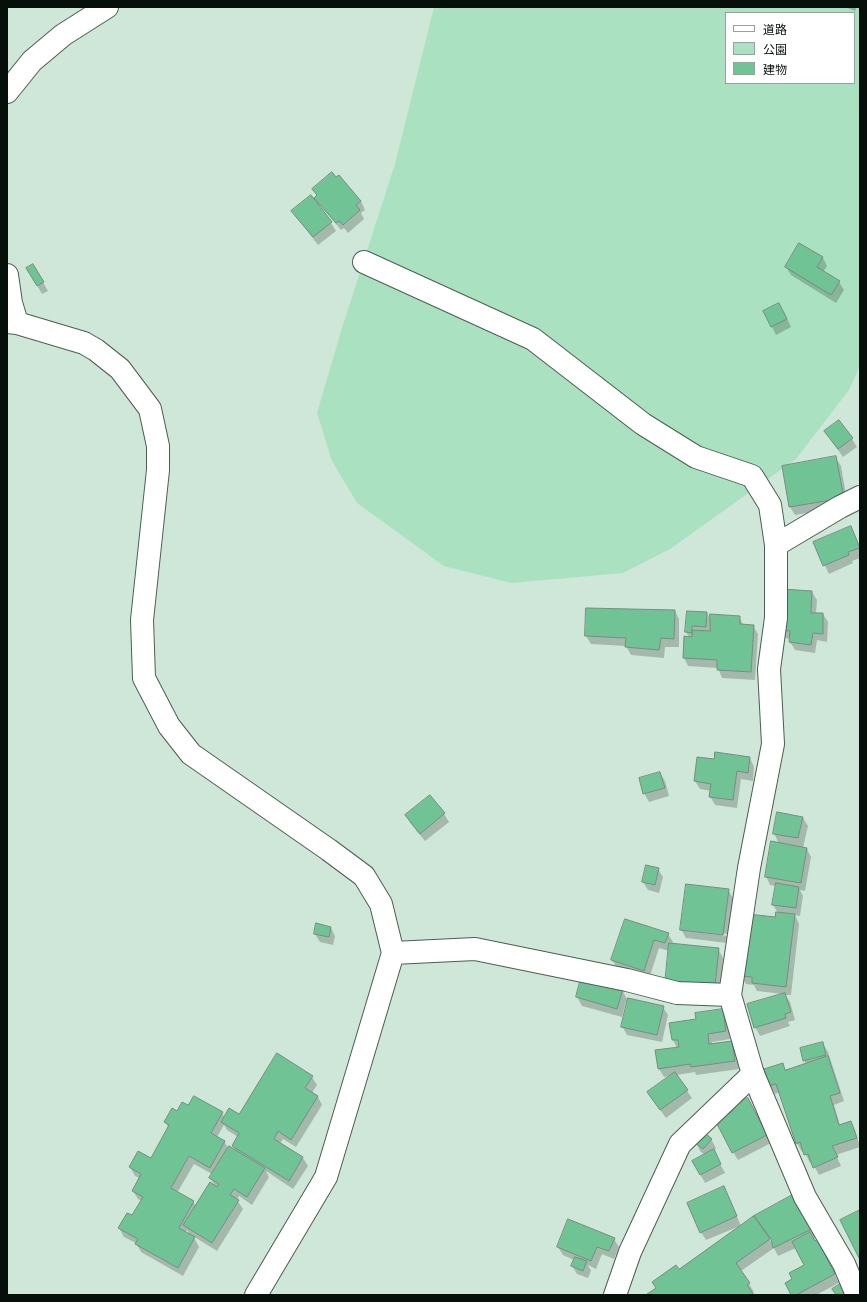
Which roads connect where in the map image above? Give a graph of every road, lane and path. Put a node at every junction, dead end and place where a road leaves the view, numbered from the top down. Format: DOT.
graph roads {
  1 [pos="107,7"];
  2 [pos="7,92"];
  3 [pos="364,262"];
  4 [pos="7,275"];
  5 [pos="12,322"];
  6 [pos="860,497"];
  7 [pos="776,545"];
  8 [pos="393,953"];
  9 [pos="730,995"];
  10 [pos="753,1074"];
  11 [pos="256,1295"];
  12 [pos="615,1295"];
  13 [pos="856,1295"];
  1 -- 2 [label="street"];
  3 -- 7 [label="street"];
  4 -- 5 [label="street"];
  5 -- 8 [label="street"];
  6 -- 7 [label="street"];
  7 -- 9 [label="street"];
  8 -- 9 [label="street"];
  8 -- 11 [label="street"];
  9 -- 10 [label="street"];
  10 -- 12 [label="street"];
  10 -- 13 [label="street"];
}
